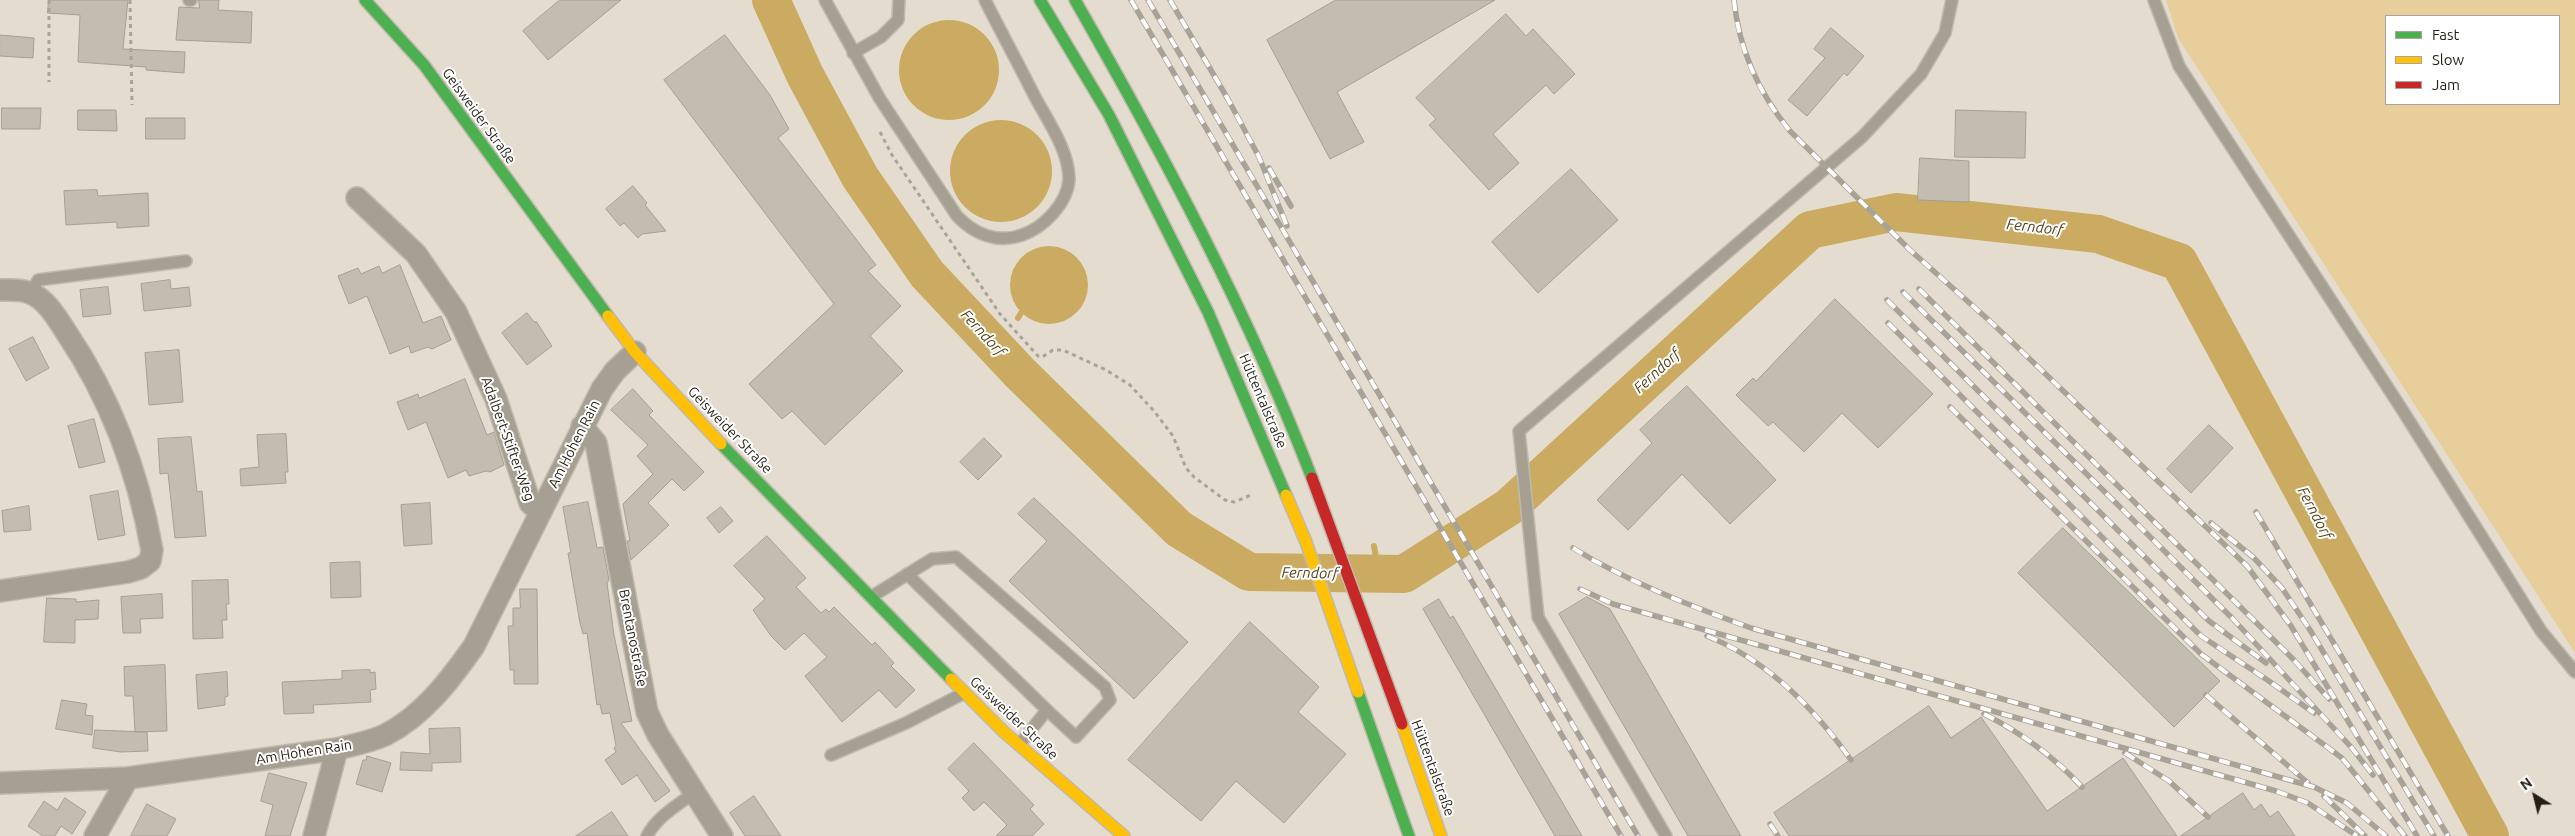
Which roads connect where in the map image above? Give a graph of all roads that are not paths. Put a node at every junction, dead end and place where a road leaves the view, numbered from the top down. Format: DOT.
graph roads {
  1 [pos="365,0"];
  2 [pos="825,0"];
  3 [pos="899,0"];
  4 [pos="985,0"];
  5 [pos="1040,0"];
  6 [pos="1076,0"];
  7 [pos="1952,0"];
  8 [pos="2154,0"];
  9 [pos="853,53"];
  10 [pos="357,198"];
  11 [pos="186,261"];
  12 [pos="0,290"];
  13 [pos="31,293"];
  14 [pos="635,352"];
  15 [pos="582,426"];
  16 [pos="539,511"];
  17 [pos="908,574"];
  18 [pos="0,591"];
  19 [pos="871,597"];
  20 [pos="2575,672"];
  21 [pos="964,693"];
  22 [pos="1047,710"];
  23 [pos="1019,745"];
  24 [pos="337,749"];
  25 [pos="831,755"];
  26 [pos="128,778"];
  27 [pos="0,783"];
  28 [pos="694,793"];
  29 [pos="95,836"];
  30 [pos="314,836"];
  31 [pos="647,836"];
  32 [pos="722,836"];
  33 [pos="1124,836"];
  34 [pos="1409,836"];
  35 [pos="1441,836"];
  36 [pos="1666,836"];
  1 -- 14 [label="main road, Geisweider Straße"];
  2 -- 9 [label="lane"];
  3 -- 9 [label="lane"];
  4 -- 9 [label="lane"];
  5 -- 34 [label="main road, Hüttentalstraße"];
  6 -- 35 [label="main road, Hüttentalstraße"];
  7 -- 36 [label="lane"];
  8 -- 20 [label="lane"];
  10 -- 16 [label="street, Adalbert-Stifter-Weg"];
  11 -- 13 [label="lane"];
  12 -- 13 [label="street"];
  13 -- 18 [label="street"];
  14 -- 15 [label="street, Am Hohen Rain"];
  14 -- 19 [label="main road, Geisweider Straße"];
  15 -- 16 [label="street, Am Hohen Rain"];
  15 -- 28 [label="street, Brentanostraße"];
  16 -- 24 [label="street, Am Hohen Rain"];
  17 -- 19 [label="lane"];
  17 -- 22 [label="lane"];
  17 -- 22 [label="lane"];
  19 -- 21 [label="main road, Geisweider Straße"];
  21 -- 23 [label="main road, Geisweider Straße"];
  21 -- 25 [label="lane"];
  22 -- 23 [label="lane"];
  23 -- 33 [label="main road, Geisweider Straße"];
  24 -- 26 [label="street, Am Hohen Rain"];
  24 -- 30 [label="street"];
  26 -- 27 [label="street, Am Hohen Rain"];
  26 -- 29 [label="street"];
  28 -- 31 [label="lane"];
  28 -- 32 [label="street, Brentanostraße"];
}
